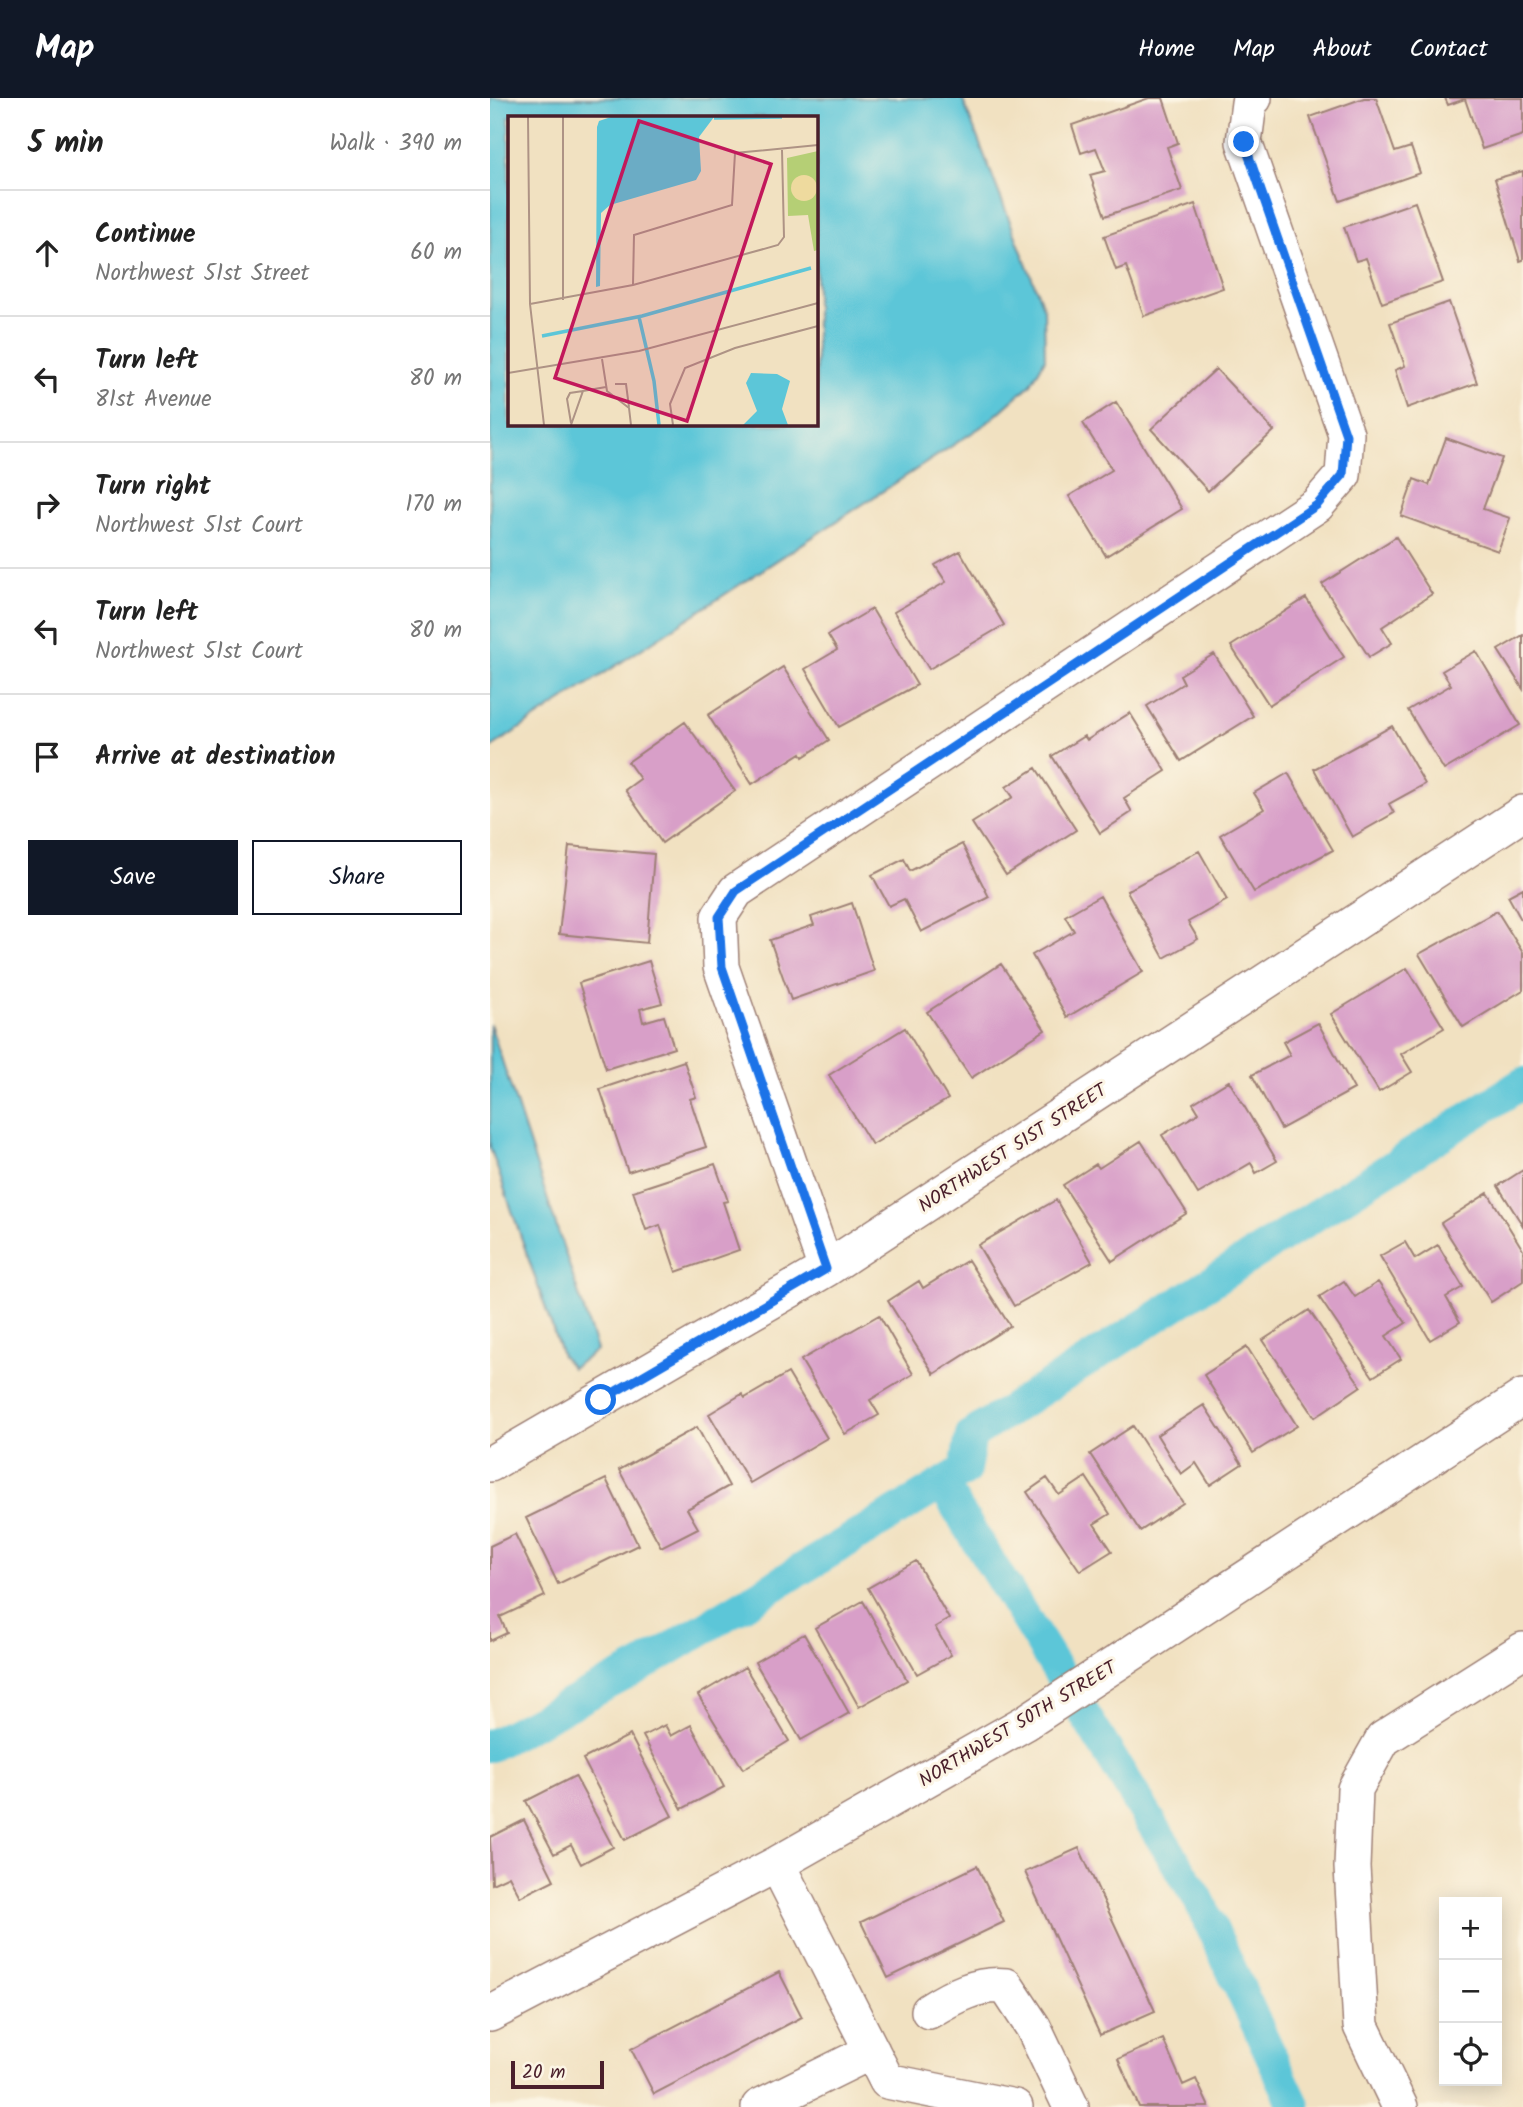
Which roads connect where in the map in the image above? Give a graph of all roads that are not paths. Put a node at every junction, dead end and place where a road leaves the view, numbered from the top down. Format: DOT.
graph roads {
  1 [pos="1252,101"];
  2 [pos="1523,813"];
  3 [pos="826,1269"];
  4 [pos="1523,1397"];
  5 [pos="490,1464"];
  6 [pos="1523,1650"];
  7 [pos="777,1864"];
  8 [pos="929,2011"];
  9 [pos="490,2014"];
  10 [pos="872,2051"];
  11 [pos="759,2107"];
  12 [pos="1014,2107"];
  13 [pos="1071,2107"];
  14 [pos="1400,2107"];
  1 -- 3 [label="street"];
  2 -- 3 [label="street, NORTHWEST 51ST STREET"];
  3 -- 5 [label="street, NORTHWEST 51ST STREET"];
  4 -- 7 [label="street, NORTHWEST 50TH STREET"];
  6 -- 14 [label="street"];
  7 -- 9 [label="street, NORTHWEST 50TH STREET"];
  7 -- 10 [label="street"];
  8 -- 13 [label="street"];
  10 -- 11 [label="street"];
  10 -- 12 [label="street"];
}
